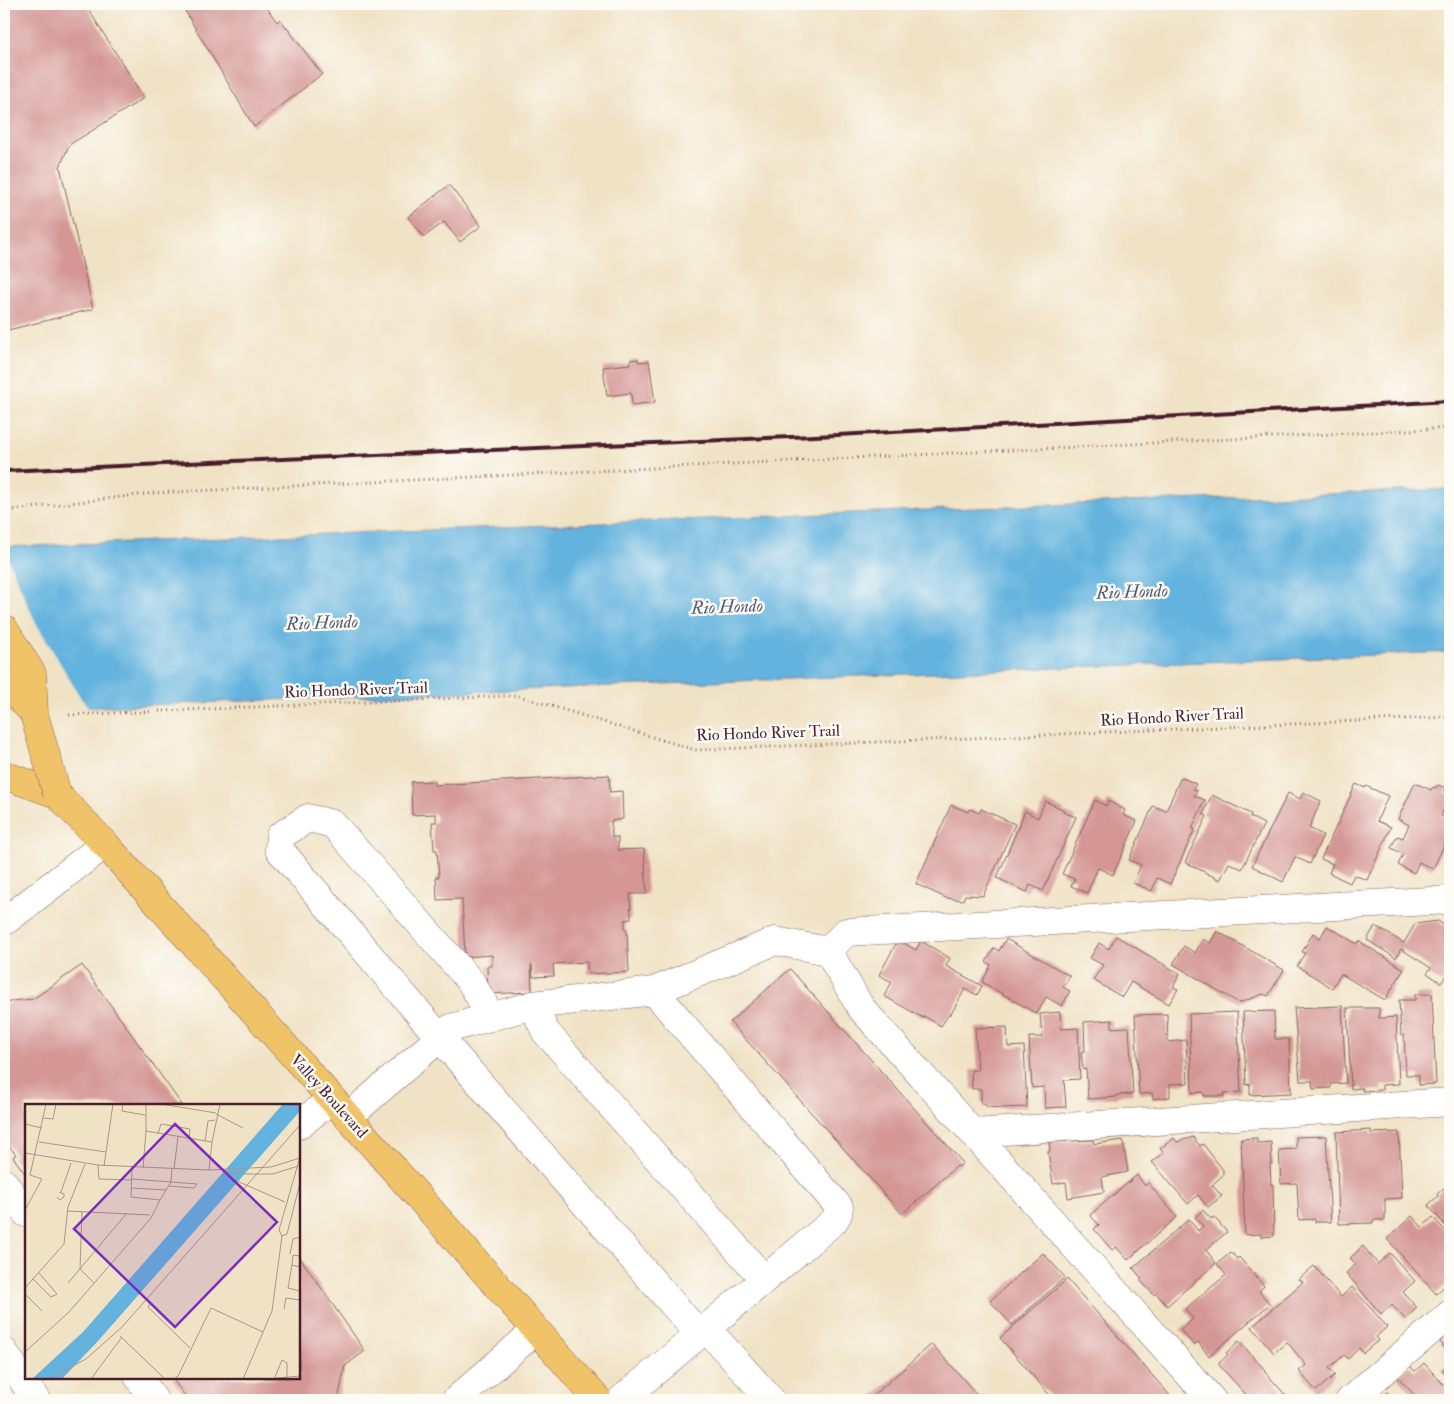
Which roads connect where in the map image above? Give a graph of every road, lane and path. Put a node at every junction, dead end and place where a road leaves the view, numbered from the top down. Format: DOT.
graph roads {
  1 [pos="1450,428"];
  2 [pos="4,512"];
  3 [pos="4,629"];
  4 [pos="4,680"];
  5 [pos="34,714"];
  6 [pos="61,716"];
  7 [pos="1450,717"];
  8 [pos="4,775"];
  9 [pos="57,794"];
  10 [pos="105,844"];
  11 [pos="1450,900"];
  12 [pos="4,922"];
  13 [pos="828,951"];
  14 [pos="654,991"];
  15 [pos="532,1005"];
  16 [pos="491,1017"];
  17 [pos="440,1038"];
  18 [pos="1450,1102"];
  19 [pos="340,1108"];
  20 [pos="300,1124"];
  21 [pos="973,1133"];
  22 [pos="764,1279"];
  23 [pos="1450,1314"];
  24 [pos="536,1330"];
  25 [pos="703,1331"];
  26 [pos="4,1352"];
  27 [pos="140,1379"];
  28 [pos="36,1400"];
  29 [pos="154,1400"];
  30 [pos="456,1400"];
  31 [pos="598,1400"];
  32 [pos="621,1400"];
  33 [pos="770,1400"];
  34 [pos="1212,1400"];
  35 [pos="1350,1400"];
  1 -- 2 [label="path"];
  3 -- 5 [label="main road"];
  4 -- 5 [label="main road, Valley Boulevard"];
  5 -- 9 [label="main road, Valley Boulevard, bridge"];
  6 -- 7 [label="path, Rio Hondo River Trail"];
  8 -- 9 [label="main road, Valley Boulevard"];
  9 -- 10 [label="main road, Valley Boulevard"];
  10 -- 12 [label="street"];
  10 -- 19 [label="main road, Valley Boulevard"];
  11 -- 13 [label="street"];
  13 -- 14 [label="street"];
  13 -- 21 [label="street"];
  14 -- 15 [label="street"];
  14 -- 22 [label="street"];
  15 -- 16 [label="street"];
  15 -- 22 [label="street"];
  16 -- 17 [label="street"];
  16 -- 17 [label="street"];
  17 -- 19 [label="street"];
  17 -- 25 [label="street"];
  18 -- 21 [label="street"];
  19 -- 20 [label="street"];
  19 -- 24 [label="main road, Valley Boulevard"];
  21 -- 34 [label="street"];
  22 -- 25 [label="street"];
  23 -- 35 [label="street"];
  24 -- 30 [label="street"];
  24 -- 31 [label="main road, Valley Boulevard"];
  25 -- 32 [label="street"];
  25 -- 33 [label="street"];
  26 -- 28 [label="street"];
  27 -- 29 [label="street"];
}
